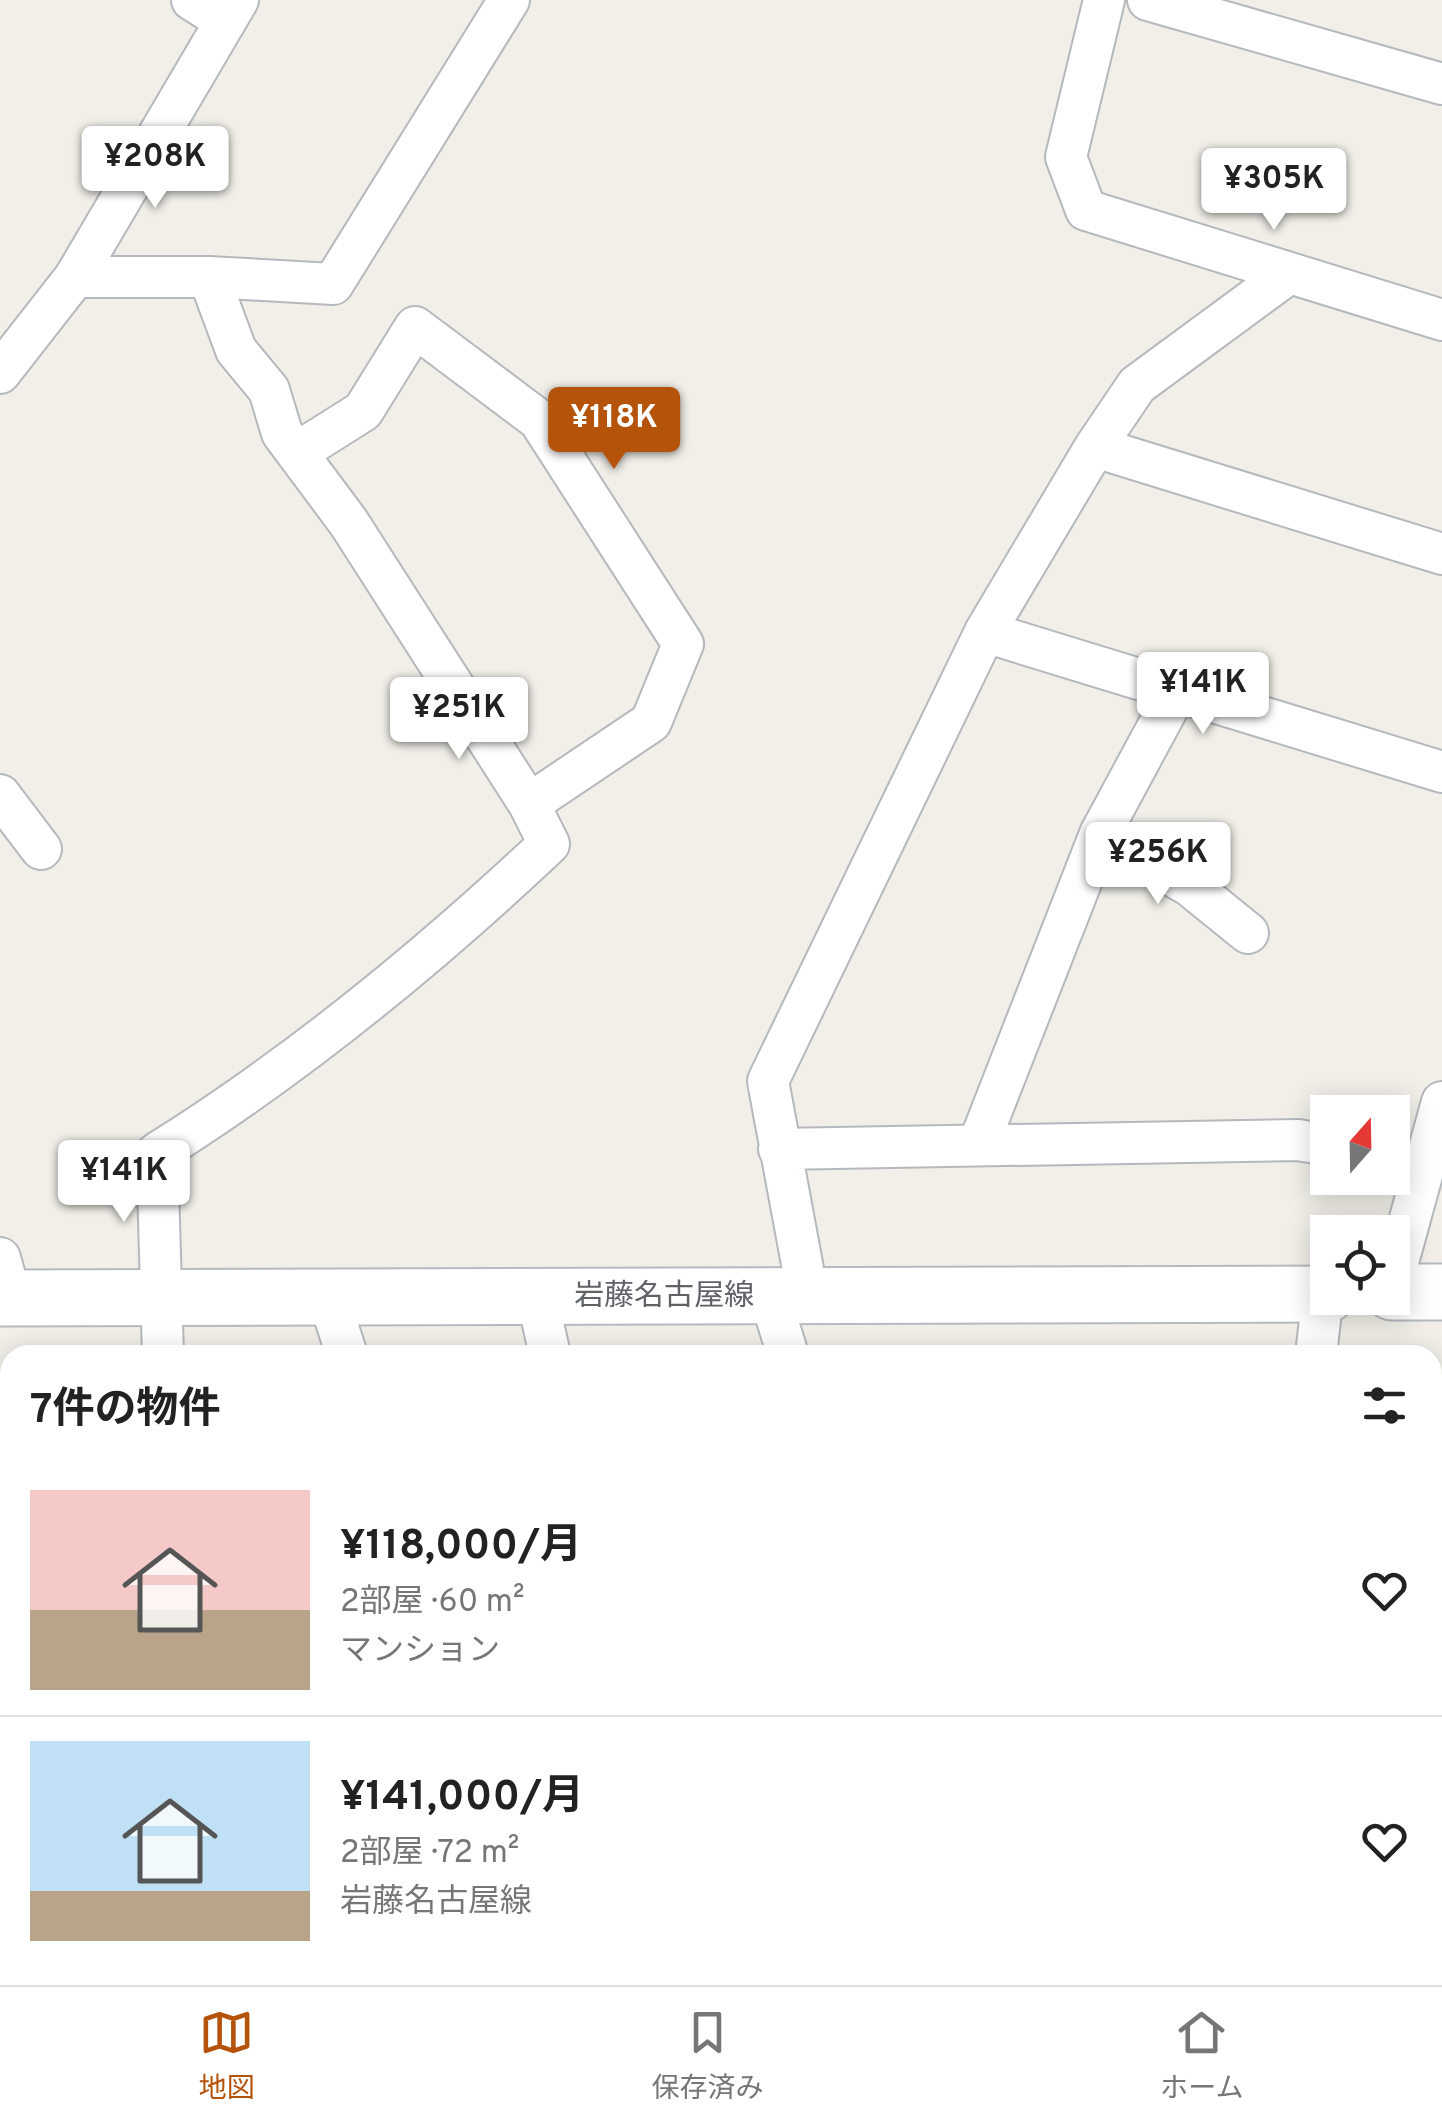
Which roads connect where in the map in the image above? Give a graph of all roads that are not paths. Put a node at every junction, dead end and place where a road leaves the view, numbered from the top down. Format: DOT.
graph roads {
  1 [pos="509,0"];
  2 [pos="1104,0"];
  3 [pos="1148,0"];
  4 [pos="219,7"];
  5 [pos="1442,84"];
  6 [pos="1288,274"];
  7 [pos="76,277"];
  8 [pos="210,277"];
  9 [pos="1442,320"];
  10 [pos="0,373"];
  11 [pos="1095,447"];
  12 [pos="298,452"];
  13 [pos="1442,554"];
  14 [pos="985,632"];
  15 [pos="1176,693"];
  16 [pos="1442,772"];
  17 [pos="529,804"];
  18 [pos="5,812"];
  19 [pos="1100,834"];
  20 [pos="41,849"];
  21 [pos="1248,932"];
  22 [pos="1442,1102"];
  23 [pos="1310,1142"];
  24 [pos="979,1143"];
  25 [pos="779,1149"];
  26 [pos="1410,1156"];
  27 [pos="4,1285"];
  28 [pos="1410,1292"];
  29 [pos="1442,1292"];
  30 [pos="1310,1294"];
  31 [pos="160,1296"];
  32 [pos="328,1297"];
  33 [pos="538,1297"];
  34 [pos="789,1297"];
  35 [pos="1322,1315"];
  36 [pos="162,1345"];
  37 [pos="345,1345"];
  38 [pos="548,1345"];
  39 [pos="788,1345"];
  40 [pos="1317,1345"];
  1 -- 8 [label="street"];
  2 -- 6 [label="street"];
  3 -- 5 [label="street"];
  4 -- 7 [label="street"];
  6 -- 9 [label="street"];
  6 -- 11 [label="street"];
  7 -- 8 [label="street"];
  7 -- 10 [label="street"];
  8 -- 12 [label="street"];
  11 -- 13 [label="street"];
  11 -- 14 [label="street"];
  12 -- 17 [label="street"];
  12 -- 17 [label="street"];
  14 -- 15 [label="street"];
  14 -- 25 [label="street"];
  15 -- 16 [label="street"];
  15 -- 19 [label="street"];
  17 -- 31 [label="street"];
  18 -- 20 [label="street"];
  19 -- 21 [label="street"];
  19 -- 24 [label="street"];
  22 -- 26 [label="street"];
  23 -- 24 [label="street"];
  24 -- 25 [label="street"];
  25 -- 34 [label="street"];
  27 -- 31 [label="main road, 岩藤名古屋線"];
  28 -- 29 [label="main road"];
  30 -- 34 [label="main road, 岩藤名古屋線"];
  31 -- 32 [label="main road, 岩藤名古屋線"];
  31 -- 36 [label="street"];
  32 -- 33 [label="main road, 岩藤名古屋線"];
  32 -- 37 [label="street"];
  33 -- 34 [label="main road, 岩藤名古屋線"];
  33 -- 38 [label="street"];
  34 -- 39 [label="street"];
  35 -- 40 [label="street"];
}
